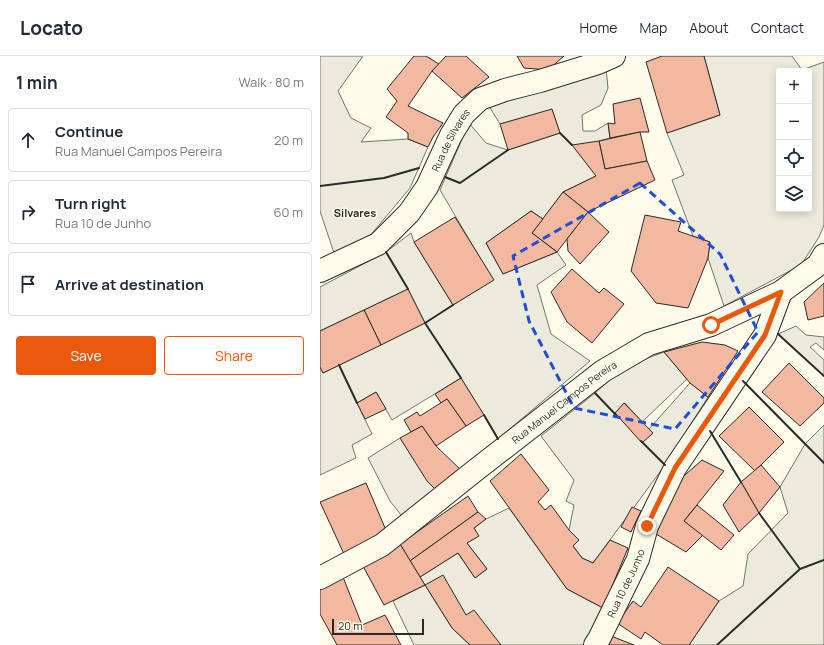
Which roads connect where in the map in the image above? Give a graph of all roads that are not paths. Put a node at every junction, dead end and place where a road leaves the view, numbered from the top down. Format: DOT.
graph roads {
  1 [pos="614,56"];
  2 [pos="824,255"];
  3 [pos="320,271"];
  4 [pos="781,292"];
  5 [pos="320,578"];
  6 [pos="595,645"];
  1 -- 3 [label="street, Rua de Silvares"];
  2 -- 4 [label="street, Rua Manuel Campos Pereira"];
  4 -- 5 [label="street, Rua Manuel Campos Pereira"];
  4 -- 6 [label="street, Rua 10 de Junho"];
}
